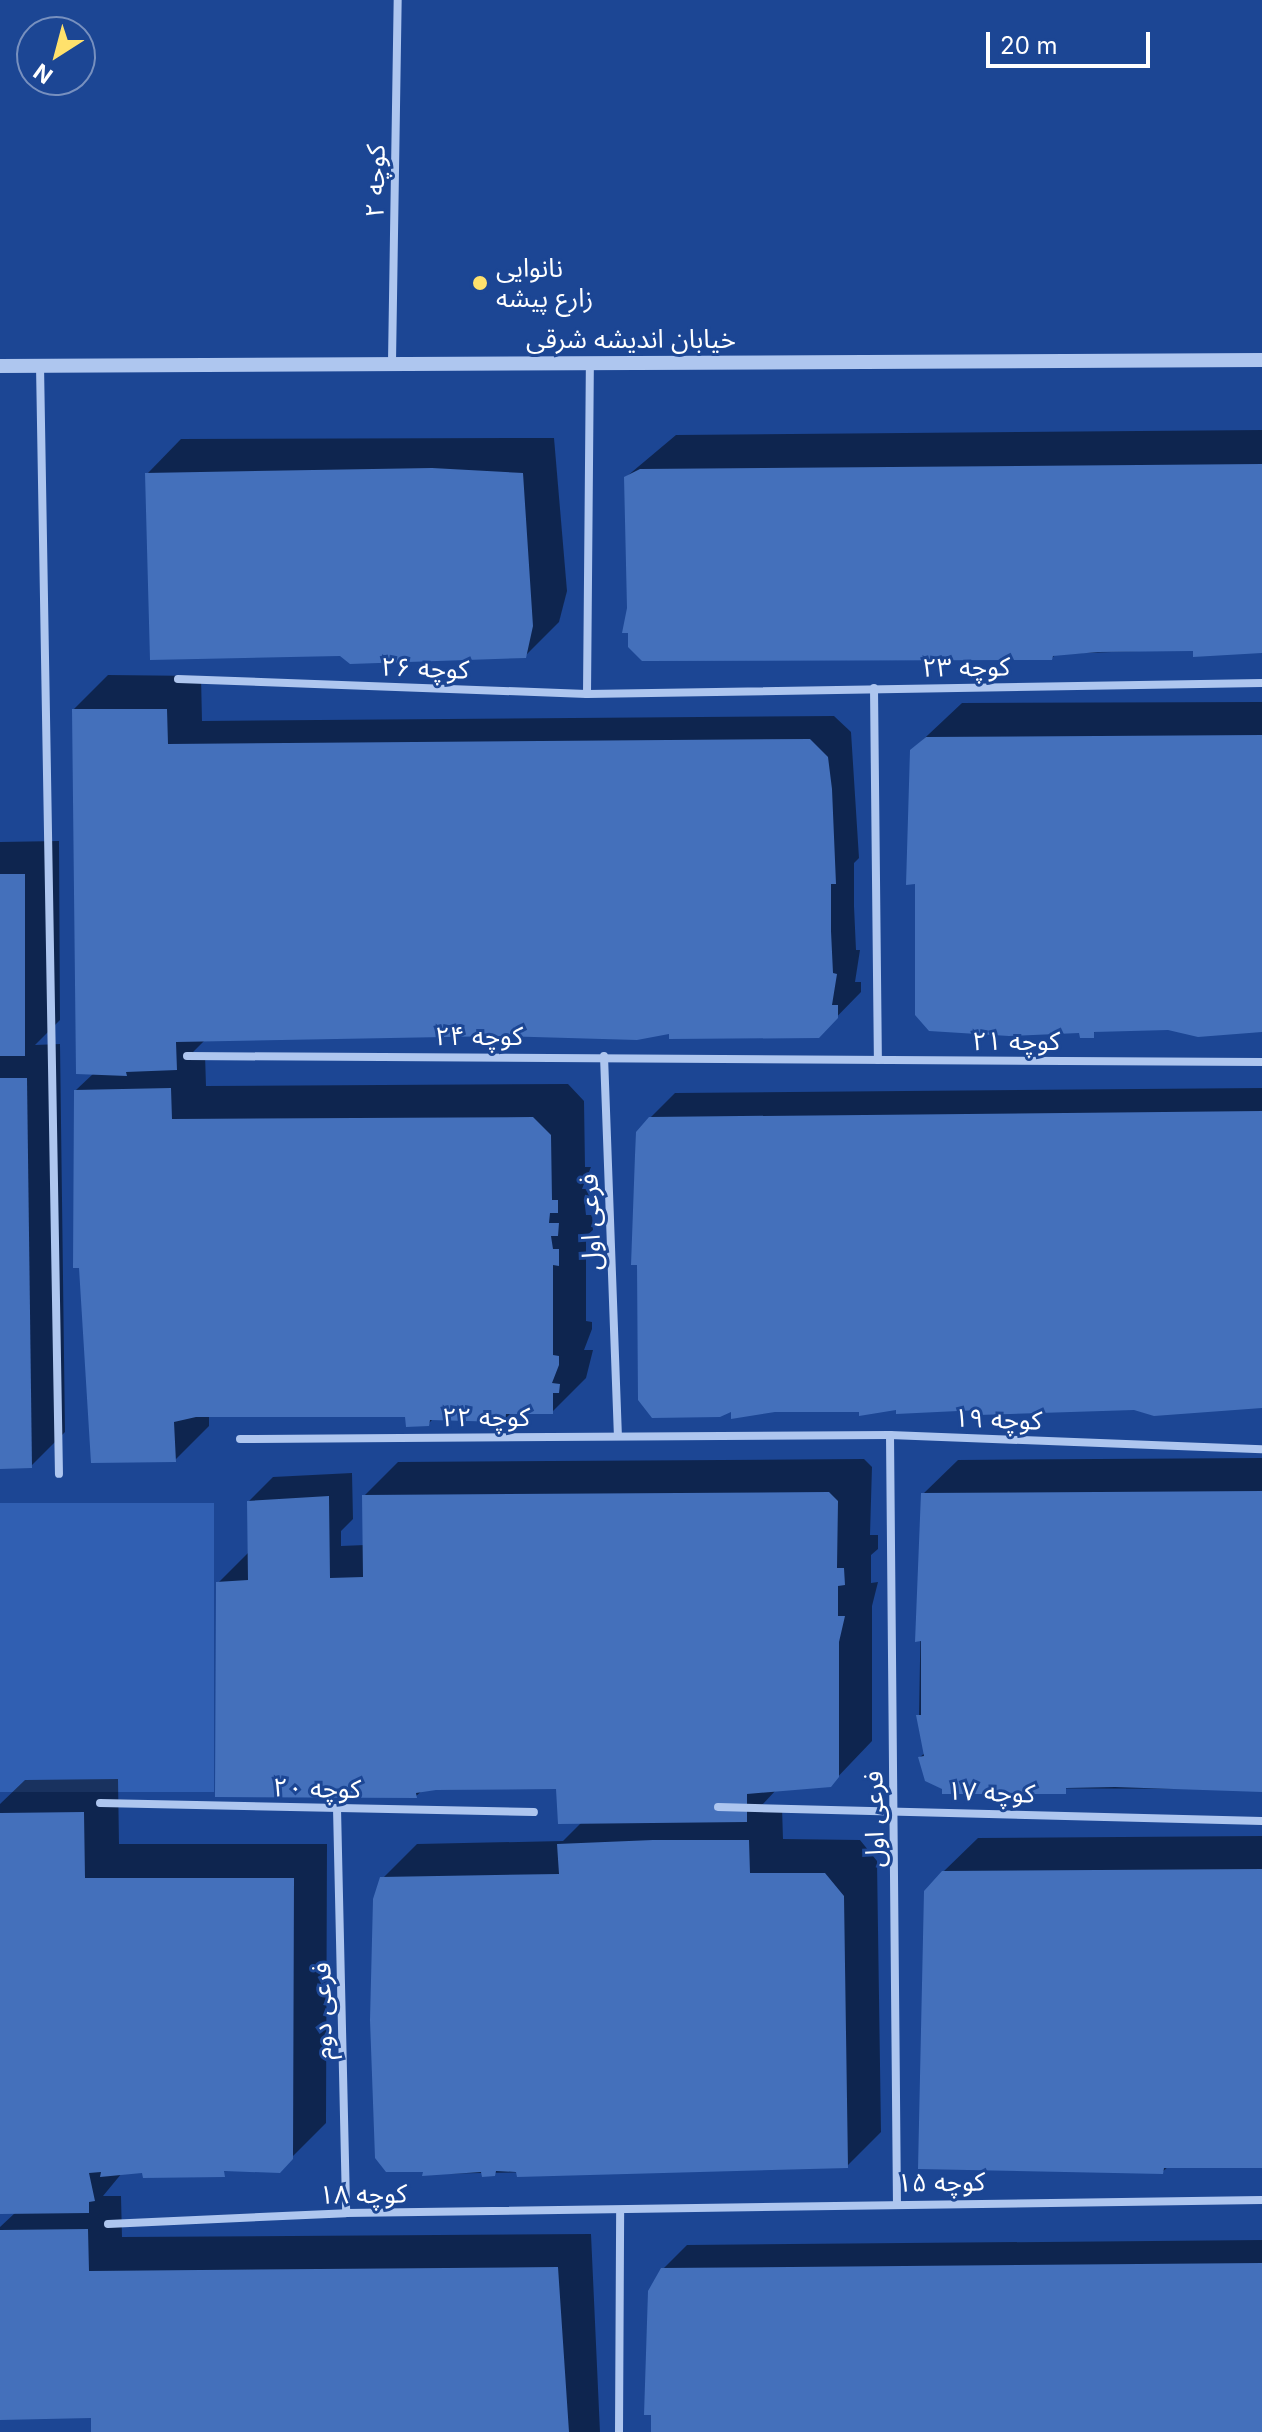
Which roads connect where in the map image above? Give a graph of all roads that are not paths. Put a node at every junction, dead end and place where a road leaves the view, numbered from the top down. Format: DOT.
graph roads {
  1 [pos="398,0"];
  2 [pos="1262,360"];
  3 [pos="392,362"];
  4 [pos="590,364"];
  5 [pos="40,365"];
  6 [pos="0,366"];
  7 [pos="178,679"];
  8 [pos="1262,683"];
  9 [pos="874,688"];
  10 [pos="670,691"];
  11 [pos="587,694"];
  12 [pos="187,1056"];
  13 [pos="604,1056"];
  14 [pos="770,1056"];
  15 [pos="878,1060"];
  16 [pos="1262,1062"];
  17 [pos="732,1435"];
  18 [pos="890,1435"];
  19 [pos="618,1436"];
  20 [pos="240,1439"];
  21 [pos="1262,1449"];
  22 [pos="59,1474"];
  23 [pos="100,1803"];
  24 [pos="718,1807"];
  25 [pos="337,1808"];
  26 [pos="894,1808"];
  27 [pos="534,1812"];
  28 [pos="1262,1821"];
  29 [pos="1262,2200"];
  30 [pos="897,2202"];
  31 [pos="620,2212"];
  32 [pos="346,2213"];
  33 [pos="108,2224"];
  34 [pos="619,2432"];
  1 -- 3 [label="street, کوچه ۲"];
  2 -- 4 [label="street, خیابان اندیشه شرقی"];
  3 -- 4 [label="street, خیابان اندیشه شرقی"];
  3 -- 5 [label="street, خیابان اندیشه شرقی"];
  4 -- 11 [label="street"];
  5 -- 6 [label="street, خیابان اندیشه شرقی"];
  5 -- 22 [label="street"];
  7 -- 11 [label="street, کوچه ۲۶"];
  8 -- 9 [label="street, کوچه ۲۳"];
  9 -- 10 [label="street, کوچه ۲۳"];
  9 -- 15 [label="street"];
  10 -- 11 [label="street, کوچه ۲۶"];
  12 -- 13 [label="street, کوچه ۲۴"];
  13 -- 14 [label="street, کوچه ۲۴"];
  13 -- 19 [label="street, فرعی اول"];
  14 -- 15 [label="street, کوچه ۲۱"];
  15 -- 16 [label="street, کوچه ۲۱"];
  17 -- 18 [label="street, کوچه ۱۹"];
  17 -- 19 [label="street, کوچه ۲۲"];
  18 -- 21 [label="street, کوچه ۱۹"];
  18 -- 26 [label="street, فرعی اول"];
  19 -- 20 [label="street, کوچه ۲۲"];
  23 -- 25 [label="street, کوچه ۲۰"];
  24 -- 26 [label="street, کوچه ۱۷"];
  25 -- 27 [label="street, کوچه ۲۰"];
  25 -- 32 [label="street, فرعی دوم"];
  26 -- 28 [label="street, کوچه ۱۷"];
  26 -- 30 [label="street, فرعی اول"];
  29 -- 30 [label="street, کوچه ۱۵"];
  30 -- 31 [label="street, کوچه ۱۵"];
  31 -- 32 [label="street, کوچه ۱۸"];
  31 -- 34 [label="street"];
  32 -- 33 [label="street, کوچه ۱۸"];
}
